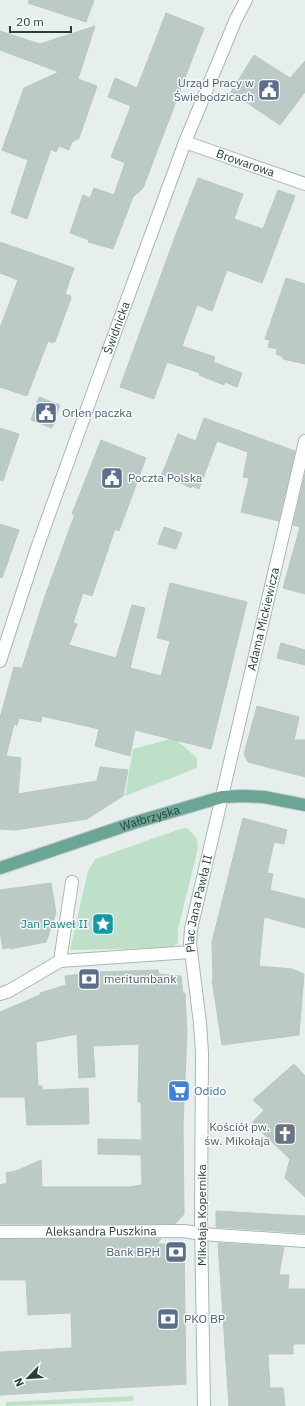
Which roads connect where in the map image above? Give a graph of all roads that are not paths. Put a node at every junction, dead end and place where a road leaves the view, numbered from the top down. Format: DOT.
graph roads {
  1 [pos="246,0"];
  2 [pos="185,142"];
  3 [pos="305,184"];
  4 [pos="305,441"];
  5 [pos="0,661"];
  6 [pos="222,797"];
  7 [pos="305,805"];
  8 [pos="0,868"];
  9 [pos="72,882"];
  10 [pos="191,952"];
  11 [pos="60,962"];
  12 [pos="0,994"];
  13 [pos="0,1232"];
  14 [pos="202,1234"];
  15 [pos="305,1241"];
  16 [pos="204,1406"];
  1 -- 2 [label="street, Świdnicka"];
  2 -- 3 [label="street, Browarowa"];
  2 -- 5 [label="street, Świdnicka"];
  4 -- 6 [label="street, Adama Mickiewicza"];
  6 -- 7 [label="main road, Wałbrzyska"];
  6 -- 8 [label="main road, Wałbrzyska"];
  6 -- 10 [label="street, Plac Jana Pawła II"];
  9 -- 11 [label="street"];
  10 -- 11 [label="street, Plac Jana Pawła II"];
  10 -- 14 [label="street, Mikołaja Kopernika"];
  11 -- 12 [label="street, Plac Jana Pawła II"];
  13 -- 14 [label="street, Aleksandra Puszkina"];
  14 -- 15 [label="street, Aleksandra Puszkina"];
  14 -- 16 [label="street, Mikołaja Kopernika"];
}
